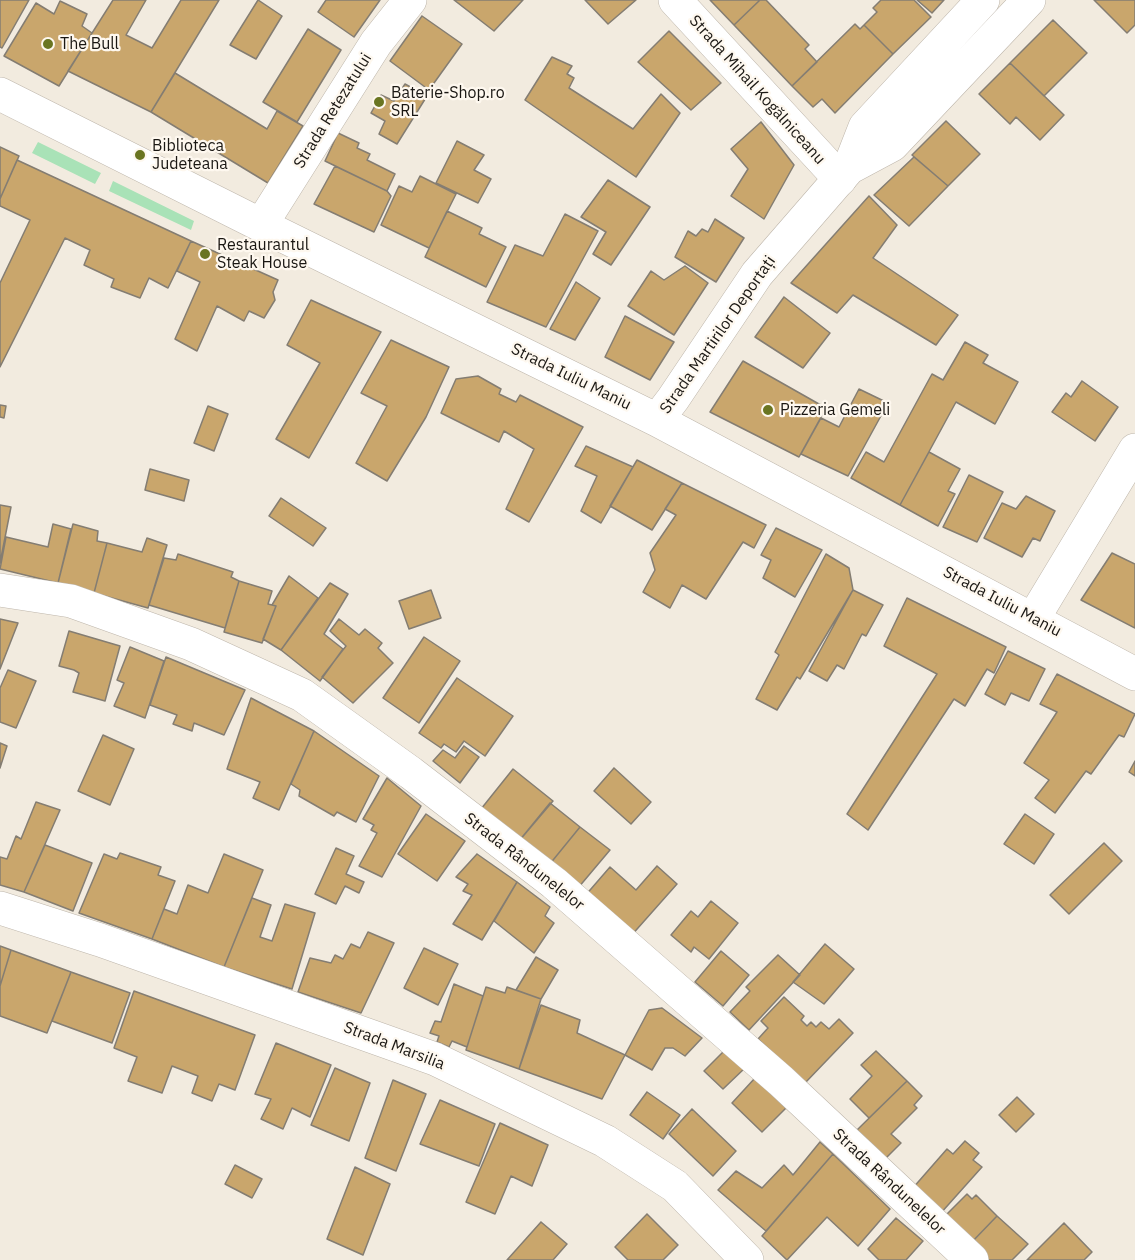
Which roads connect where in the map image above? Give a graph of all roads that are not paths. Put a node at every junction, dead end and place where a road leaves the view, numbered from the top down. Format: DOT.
graph roads {
  1 [pos="410,0"];
  2 [pos="675,0"];
  3 [pos="983,0"];
  4 [pos="1029,0"];
  5 [pos="0,94"];
  6 [pos="844,174"];
  7 [pos="261,225"];
  8 [pos="657,420"];
  9 [pos="1135,450"];
  10 [pos="0,590"];
  11 [pos="1034,618"];
  12 [pos="1135,674"];
  13 [pos="0,908"];
  14 [pos="747,1260"];
  15 [pos="972,1260"];
  1 -- 7 [label="street, Strada Retezatului"];
  2 -- 6 [label="street, Strada Mihail Kogălniceanu"];
  3 -- 6 [label="street, Strada Martirilor Deportați"];
  4 -- 6 [label="street, Strada Martirilor Deportați"];
  5 -- 7 [label="street, Strada Iuliu Maniu"];
  6 -- 8 [label="street, Strada Martirilor Deportați"];
  7 -- 8 [label="street, Strada Iuliu Maniu"];
  8 -- 11 [label="street, Strada Iuliu Maniu"];
  9 -- 11 [label="street"];
  10 -- 15 [label="street, Strada Rândunelelor"];
  11 -- 12 [label="street, Strada Iuliu Maniu"];
  13 -- 14 [label="street, Strada Marsilia"];
}
